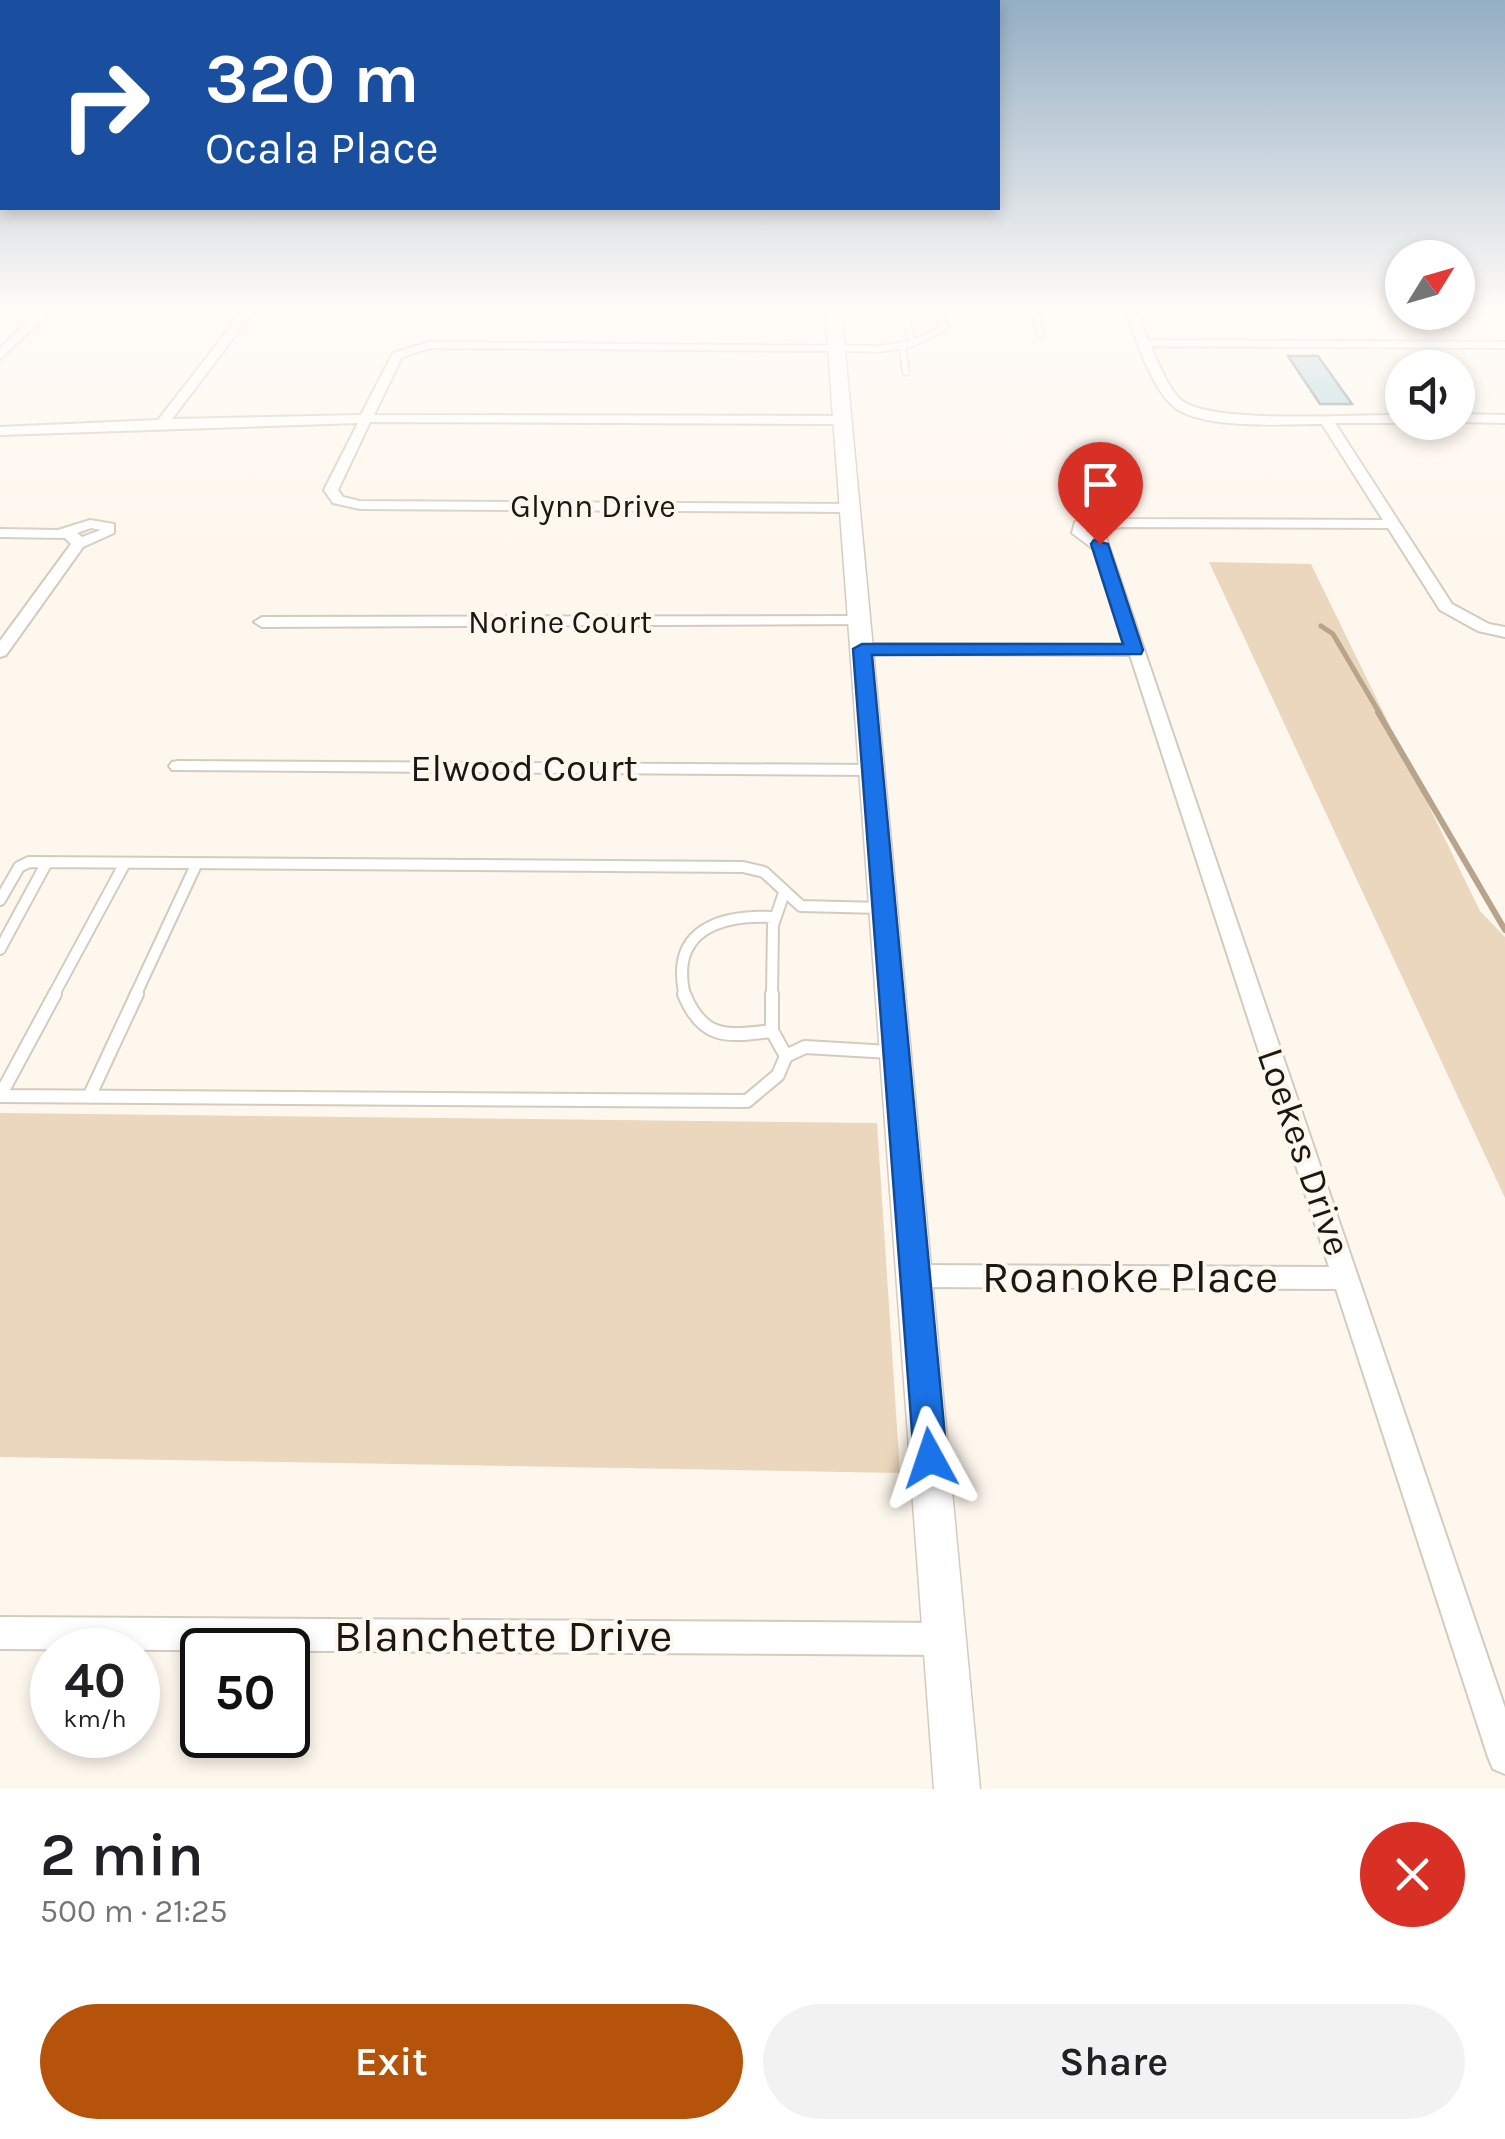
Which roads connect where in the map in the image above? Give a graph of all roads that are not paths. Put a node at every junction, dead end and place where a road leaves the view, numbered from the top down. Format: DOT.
graph roads {
  1 [pos="186,391"];
  2 [pos="380,391"];
  3 [pos="842,391"];
  4 [pos="1169,391"];
  5 [pos="367,418"];
  6 [pos="1325,418"];
  7 [pos="1385,418"];
  8 [pos="844,420"];
  9 [pos="1475,420"];
  10 [pos="164,421"];
  11 [pos="1502,423"];
  12 [pos="0,431"];
  13 [pos="849,508"];
  14 [pos="1395,524"];
  15 [pos="0,533"];
  16 [pos="262,622"];
  17 [pos="1505,632"];
  18 [pos="859,635"];
  19 [pos="1134,650"];
  20 [pos="0,652"];
  21 [pos="178,766"];
  22 [pos="870,770"];
  23 [pos="47,862"];
  24 [pos="125,864"];
  25 [pos="196,865"];
  26 [pos="784,893"];
  27 [pos="0,900"];
  28 [pos="882,908"];
  29 [pos="776,918"];
  30 [pos="0,949"];
  31 [pos="772,1031"];
  32 [pos="895,1052"];
  33 [pos="786,1056"];
  34 [pos="0,1096"];
  35 [pos="89,1096"];
  36 [pos="914,1276"];
  37 [pos="1346,1278"];
  38 [pos="0,1633"];
  39 [pos="946,1639"];
  40 [pos="1505,1757"];
  41 [pos="957,1789"];
  1 -- 10 [label="street"];
  2 -- 5 [label="street"];
  3 -- 8 [label="main road"];
  4 -- 6 [label="street"];
  5 -- 8 [label="street"];
  5 -- 10 [label="street"];
  5 -- 13 [label="street, Glynn Drive"];
  6 -- 7 [label="street"];
  6 -- 14 [label="street"];
  8 -- 13 [label="main road"];
  9 -- 11 [label="street"];
  10 -- 12 [label="street"];
  13 -- 18 [label="main road"];
  14 -- 17 [label="street"];
  14 -- 19 [label="street, Loekes Drive"];
  15 -- 20 [label="street"];
  16 -- 18 [label="street, Norine Court"];
  18 -- 19 [label="street, Norine Court"];
  18 -- 22 [label="main road"];
  19 -- 37 [label="street, Loekes Drive"];
  21 -- 22 [label="street, Elwood Court"];
  22 -- 28 [label="main road"];
  23 -- 24 [label="lane"];
  23 -- 27 [label="lane"];
  23 -- 30 [label="lane"];
  24 -- 25 [label="lane"];
  24 -- 34 [label="lane"];
  25 -- 26 [label="lane"];
  25 -- 35 [label="lane"];
  26 -- 28 [label="lane"];
  26 -- 29 [label="lane"];
  28 -- 32 [label="main road"];
  29 -- 31 [label="lane"];
  29 -- 31 [label="lane"];
  31 -- 33 [label="lane"];
  32 -- 33 [label="lane"];
  32 -- 36 [label="main road"];
  33 -- 35 [label="lane"];
  34 -- 35 [label="lane"];
  36 -- 37 [label="street, Roanoke Place"];
  36 -- 39 [label="main road"];
  37 -- 40 [label="street, Loekes Drive"];
  38 -- 39 [label="street, Blanchette Drive"];
  39 -- 41 [label="main road"];
}
